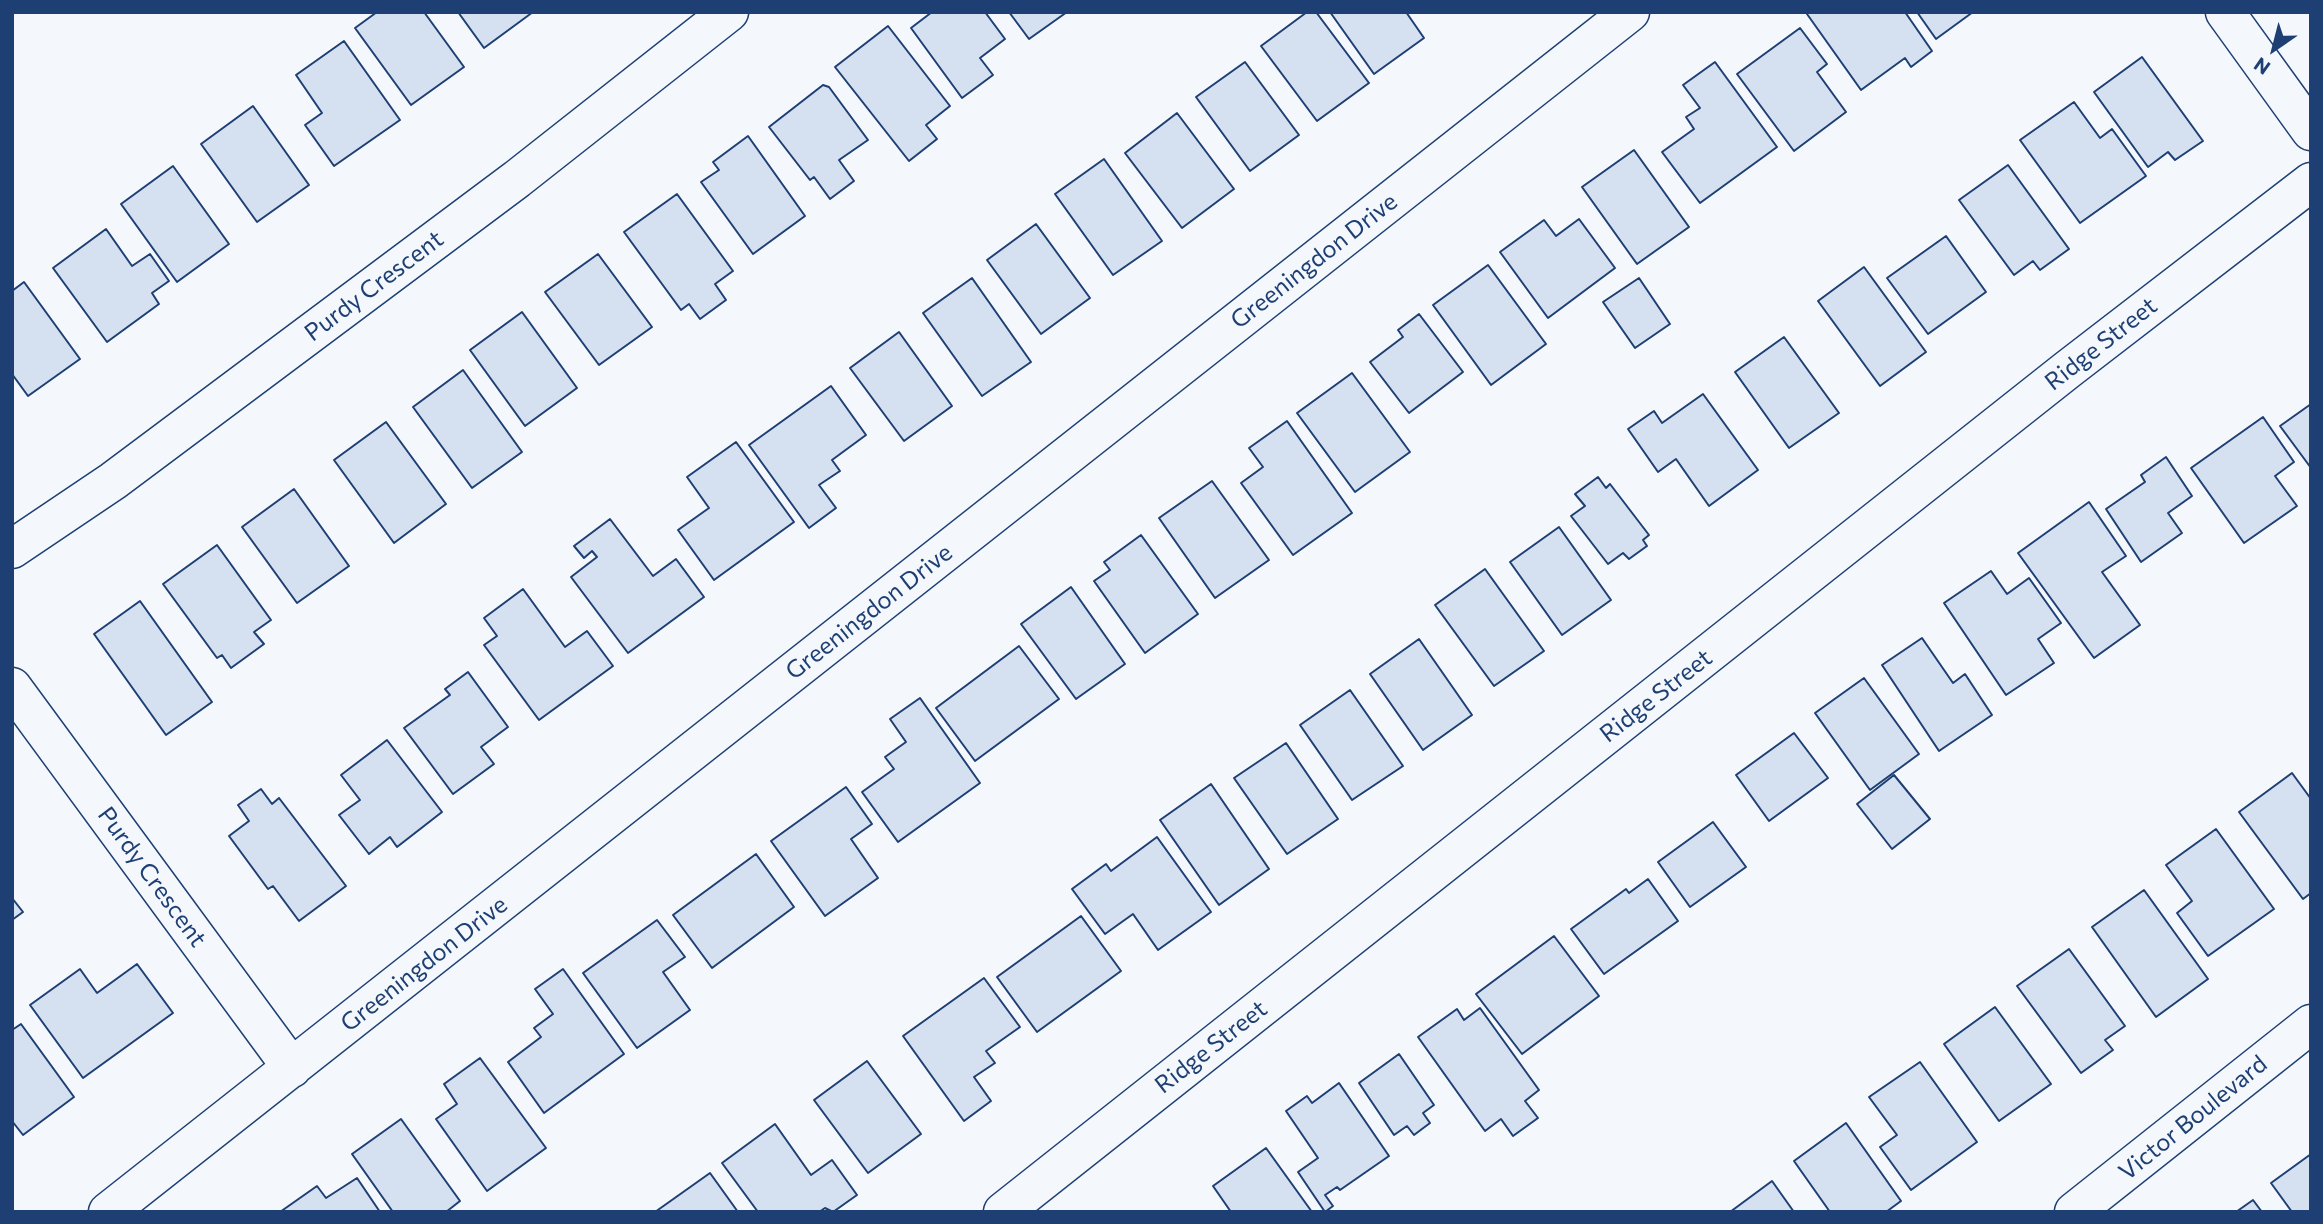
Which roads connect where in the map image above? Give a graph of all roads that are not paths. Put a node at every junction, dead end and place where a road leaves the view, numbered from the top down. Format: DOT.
graph roads {
  1 [pos="729,12"];
  2 [pos="1630,12"];
  3 [pos="2225,12"];
  4 [pos="2311,131"];
  5 [pos="2311,182"];
  6 [pos="12,549"];
  7 [pos="12,687"];
  8 [pos="2311,1024"];
  9 [pos="292,1068"];
  10 [pos="108,1212"];
  11 [pos="1003,1212"];
  12 [pos="2074,1212"];
  1 -- 6 [label="street, Purdy Crescent"];
  2 -- 9 [label="street, Greeningdon Drive"];
  3 -- 4 [label="street"];
  5 -- 11 [label="street, Ridge Street"];
  7 -- 9 [label="street, Purdy Crescent"];
  8 -- 12 [label="street, Victor Boulevard"];
  9 -- 10 [label="street, Greeningdon Drive"];
}
